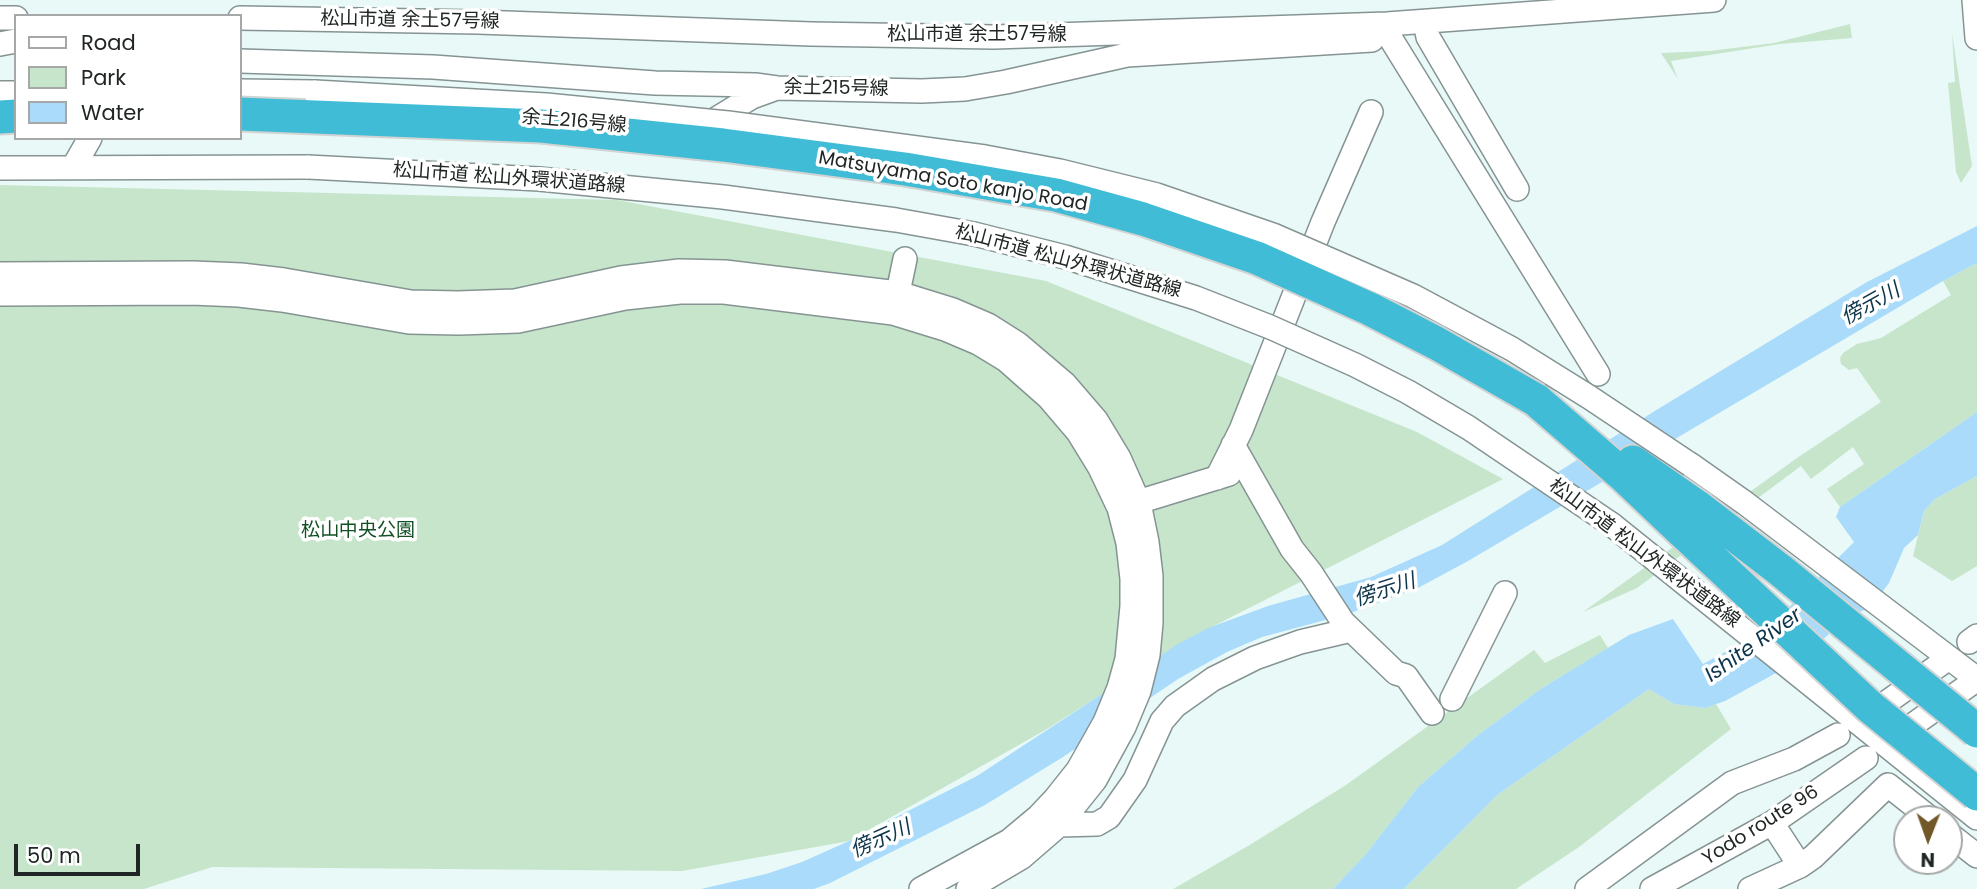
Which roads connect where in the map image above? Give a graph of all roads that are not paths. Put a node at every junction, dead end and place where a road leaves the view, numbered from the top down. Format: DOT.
graph roads {
  1 [pos="1714,0"];
  2 [pos="1974,0"];
  3 [pos="242,18"];
  4 [pos="1427,29"];
  5 [pos="1389,32"];
  6 [pos="1977,38"];
  7 [pos="242,61"];
  8 [pos="777,88"];
  9 [pos="242,91"];
  10 [pos="1371,112"];
  11 [pos="242,114"];
  12 [pos="242,131"];
  13 [pos="89,140"];
  14 [pos="74,166"];
  15 [pos="0,167"];
  16 [pos="1517,189"];
  17 [pos="905,260"];
  18 [pos="0,274"];
  19 [pos="0,294"];
  20 [pos="895,303"];
  21 [pos="1598,374"];
  22 [pos="1233,445"];
  23 [pos="1246,469"];
  24 [pos="1217,478"];
  25 [pos="1129,505"];
  26 [pos="1691,520"];
  27 [pos="1504,593"];
  28 [pos="1347,626"];
  29 [pos="1141,627"];
  30 [pos="1942,663"];
  31 [pos="1974,688"];
  32 [pos="1452,699"];
  33 [pos="1432,713"];
  34 [pos="1867,718"];
  35 [pos="1977,731"];
  36 [pos="1838,736"];
  37 [pos="1894,739"];
  38 [pos="1866,758"];
  39 [pos="1977,794"];
  40 [pos="1913,805"];
  41 [pos="1977,818"];
  42 [pos="1772,823"];
  43 [pos="1059,825"];
  44 [pos="1963,845"];
  45 [pos="1977,856"];
  46 [pos="1800,866"];
  47 [pos="921,889"];
  48 [pos="968,889"];
  49 [pos="1587,889"];
  50 [pos="1652,889"];
  51 [pos="1750,889"];
  1 -- 4 [label="street"];
  2 -- 6 [label="street"];
  3 -- 5 [label="street, 松山市道 余土57号線"];
  4 -- 5 [label="street, 余土215号線"];
  4 -- 16 [label="street"];
  5 -- 8 [label="street, 余土215号線"];
  5 -- 21 [label="street"];
  7 -- 8 [label="street, 余土215号線"];
  8 -- 12 [label="street, 余土216号線"];
  9 -- 31 [label="street, bridge"];
  10 -- 22 [label="street"];
  11 -- 26 [label="highway, Matsuyama Soto kanjo Road, bridge"];
  13 -- 14 [label="street"];
  14 -- 15 [label="street, 松山市道 松山外環状道路線"];
  14 -- 41 [label="street, 松山市道 松山外環状道路線, bridge"];
  17 -- 20 [label="street"];
  18 -- 20 [label="street"];
  19 -- 20 [label="street"];
  20 -- 25 [label="street"];
  22 -- 23 [label="street"];
  22 -- 24 [label="street"];
  23 -- 24 [label="street"];
  23 -- 28 [label="street"];
  24 -- 25 [label="street"];
  25 -- 29 [label="street"];
  26 -- 31 [label="highway, bridge"];
  26 -- 35 [label="highway, bridge"];
  26 -- 39 [label="highway, bridge"];
  27 -- 32 [label="street"];
  28 -- 33 [label="street"];
  28 -- 43 [label="street"];
  29 -- 43 [label="street"];
  29 -- 47 [label="street"];
  30 -- 34 [label="street"];
  31 -- 37 [label="street"];
  36 -- 49 [label="street"];
  38 -- 42 [label="street, Yodo route 96"];
  40 -- 46 [label="street"];
  42 -- 46 [label="street"];
  42 -- 50 [label="street, Yodo route 96"];
  43 -- 48 [label="street"];
  44 -- 45 [label="street"];
  46 -- 51 [label="street"];
}
